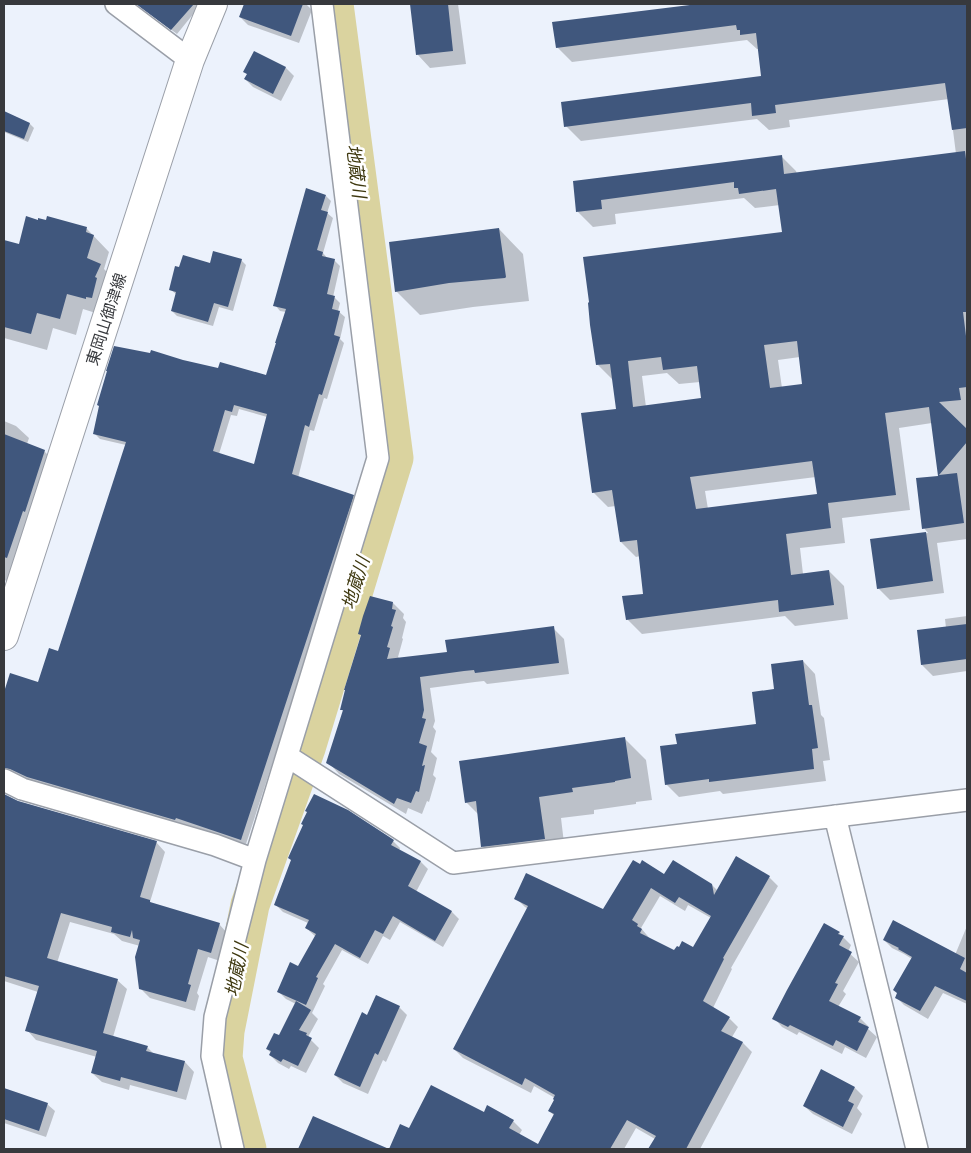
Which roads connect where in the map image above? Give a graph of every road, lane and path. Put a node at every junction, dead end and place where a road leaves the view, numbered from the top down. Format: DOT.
graph roads {
  1 [pos="116,4"];
  2 [pos="213,4"];
  3 [pos="322,4"];
  4 [pos="190,60"];
  5 [pos="4,636"];
  6 [pos="287,756"];
  7 [pos="4,780"];
  8 [pos="967,800"];
  9 [pos="835,816"];
  10 [pos="255,860"];
  11 [pos="233,1149"];
  12 [pos="917,1149"];
  1 -- 4 [label="street"];
  2 -- 4 [label="main road, 東岡山御津線"];
  3 -- 6 [label="street"];
  4 -- 5 [label="main road, 東岡山御津線"];
  6 -- 9 [label="street"];
  6 -- 10 [label="street"];
  7 -- 10 [label="street"];
  8 -- 9 [label="street"];
  9 -- 12 [label="street"];
  10 -- 11 [label="street"];
}
